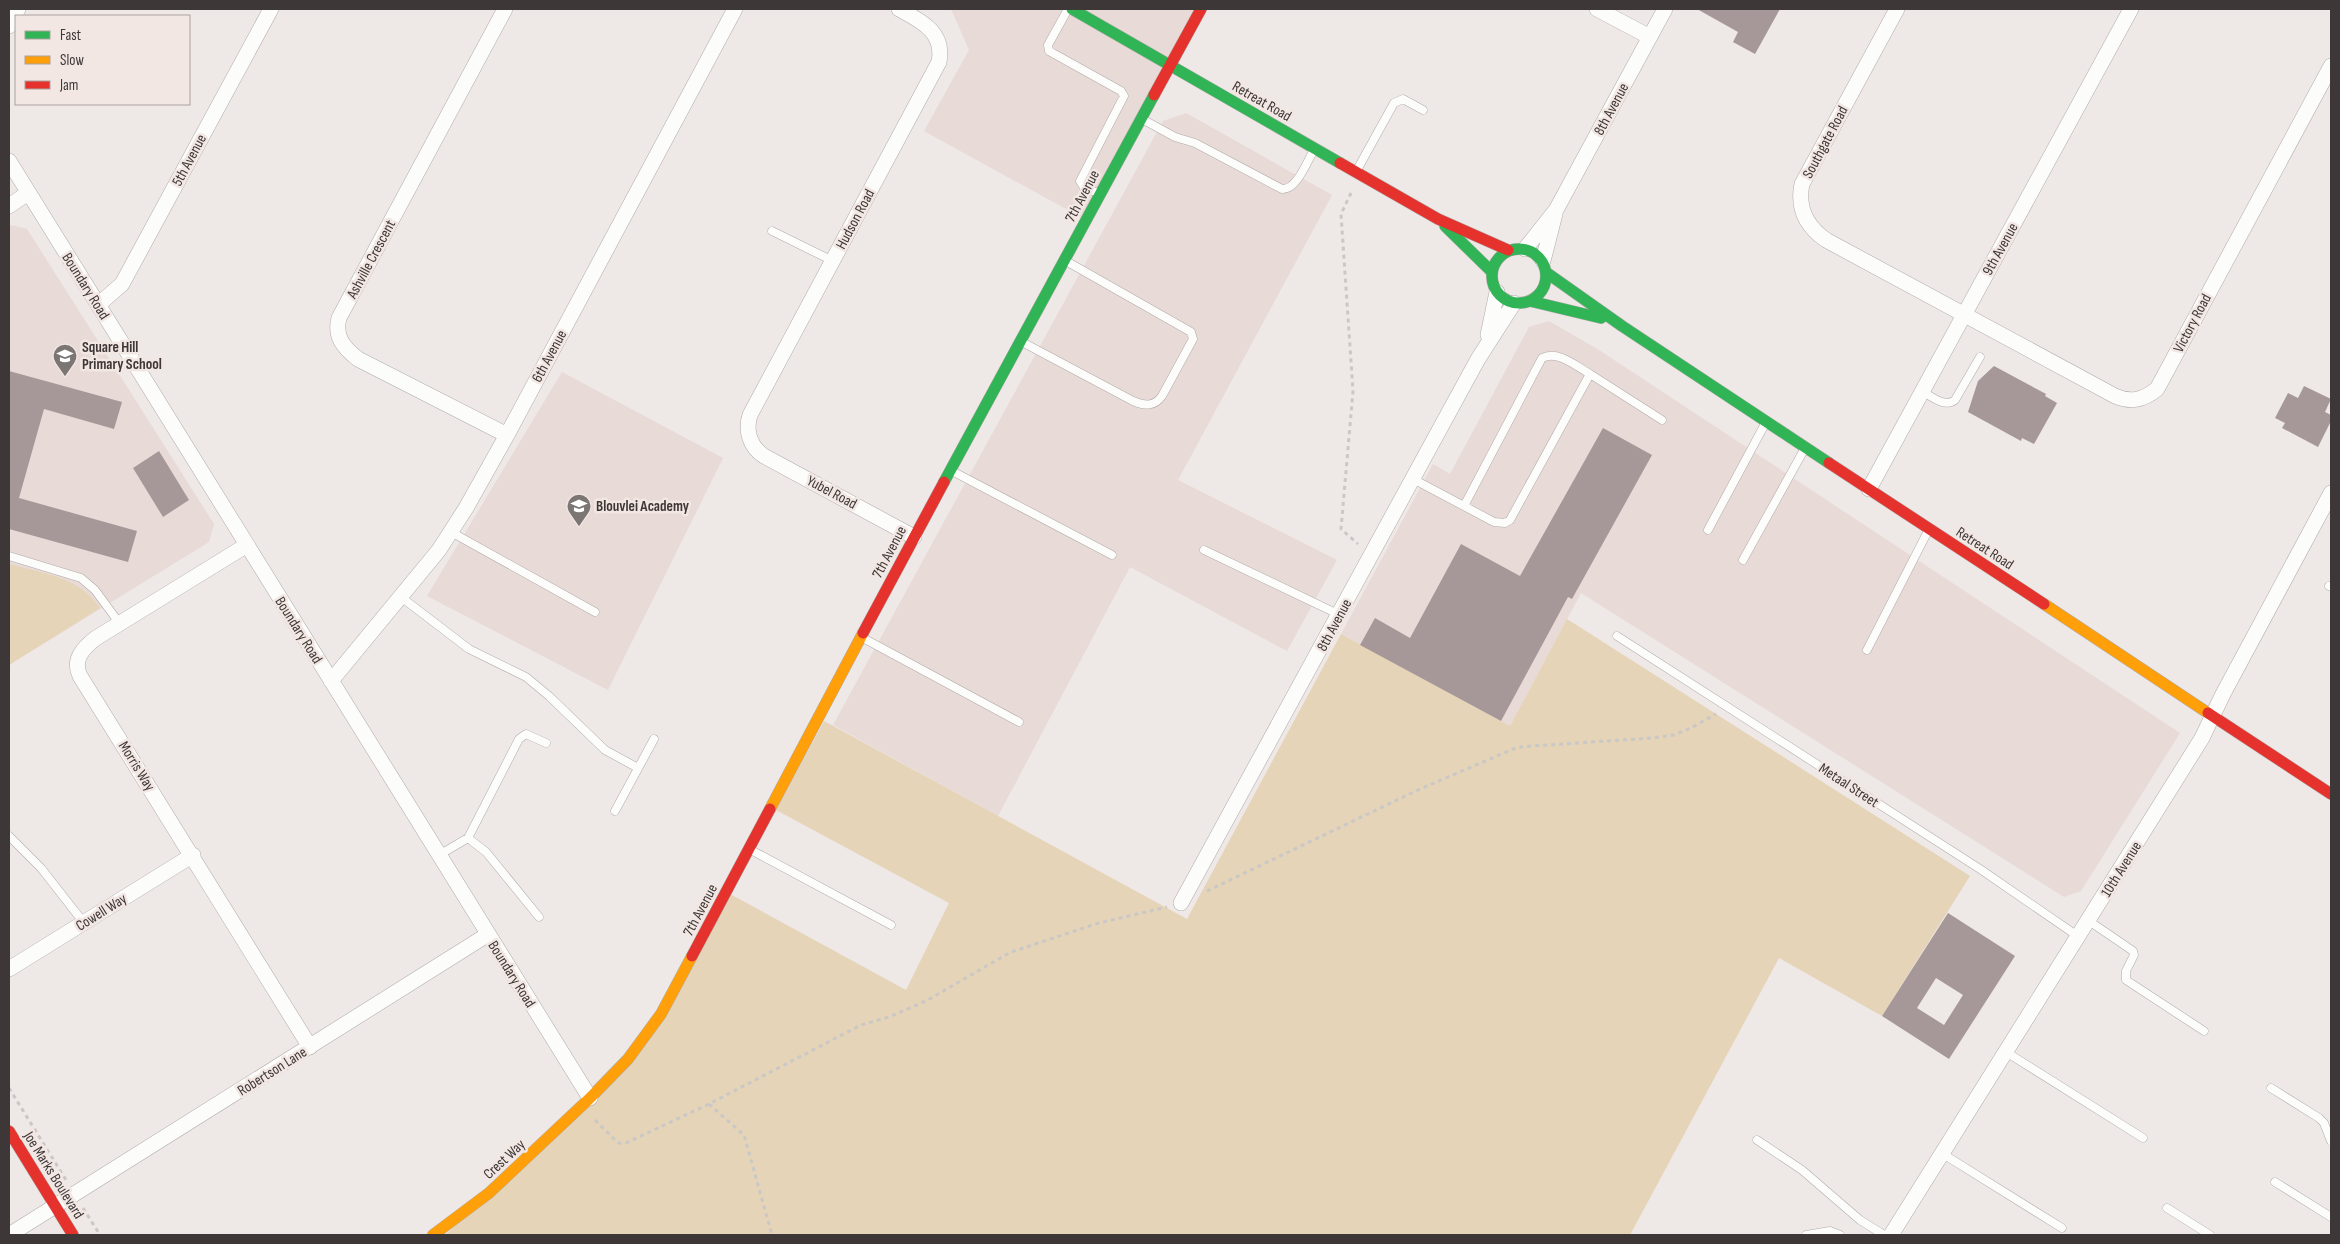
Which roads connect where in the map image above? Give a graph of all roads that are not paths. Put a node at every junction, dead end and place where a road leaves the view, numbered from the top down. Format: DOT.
graph roads {
  1 [pos="18,9"];
  2 [pos="271,9"];
  3 [pos="506,9"];
  4 [pos="735,9"];
  5 [pos="899,9"];
  6 [pos="1070,9"];
  7 [pos="1201,9"];
  8 [pos="1598,9"];
  9 [pos="1665,9"];
  10 [pos="1897,9"];
  11 [pos="2131,9"];
  12 [pos="9,26"];
  13 [pos="1650,37"];
  14 [pos="1170,65"];
  15 [pos="2331,66"];
  16 [pos="1423,110"];
  17 [pos="1141,118"];
  18 [pos="1315,148"];
  19 [pos="9,161"];
  20 [pos="1356,172"];
  21 [pos="28,193"];
  22 [pos="1100,195"];
  23 [pos="9,206"];
  24 [pos="1556,210"];
  25 [pos="1438,219"];
  26 [pos="772,230"];
  27 [pos="1525,249"];
  28 [pos="1508,250"];
  29 [pos="1064,260"];
  30 [pos="833,261"];
  31 [pos="1545,267"];
  32 [pos="1492,272"];
  33 [pos="1497,292"];
  34 [pos="1530,302"];
  35 [pos="1514,303"];
  36 [pos="98,305"];
  37 [pos="1964,314"];
  38 [pos="1622,326"];
  39 [pos="1020,341"];
  40 [pos="1485,346"];
  41 [pos="1980,357"];
  42 [pos="1590,374"];
  43 [pos="1922,391"];
  44 [pos="1662,420"];
  45 [pos="1767,420"];
  46 [pos="507,435"];
  47 [pos="753,444"];
  48 [pos="1806,446"];
  49 [pos="950,470"];
  50 [pos="1413,479"];
  51 [pos="1870,488"];
  52 [pos="2331,493"];
  53 [pos="1464,506"];
  54 [pos="1929,529"];
  55 [pos="1708,530"];
  56 [pos="451,532"];
  57 [pos="914,537"];
  58 [pos="247,545"];
  59 [pos="1204,550"];
  60 [pos="1112,555"];
  61 [pos="9,556"];
  62 [pos="1743,560"];
  63 [pos="401,597"];
  64 [pos="595,612"];
  65 [pos="1340,615"];
  66 [pos="120,624"];
  67 [pos="1617,636"];
  68 [pos="861,637"];
  69 [pos="1867,650"];
  70 [pos="331,681"];
  71 [pos="2213,716"];
  72 [pos="1020,722"];
  73 [pos="654,739"];
  74 [pos="546,743"];
  75 [pos="638,768"];
  76 [pos="2331,794"];
  77 [pos="615,811"];
  78 [pos="9,836"];
  79 [pos="468,838"];
  80 [pos="749,849"];
  81 [pos="193,855"];
  82 [pos="439,855"];
  83 [pos="1181,903"];
  84 [pos="539,917"];
  85 [pos="2089,921"];
  86 [pos="84,923"];
  87 [pos="891,925"];
  88 [pos="487,935"];
  89 [pos="2079,937"];
  90 [pos="9,969"];
  91 [pos="2204,1031"];
  92 [pos="310,1047"];
  93 [pos="2006,1052"];
  94 [pos="2271,1088"];
  95 [pos="590,1098"];
  96 [pos="9,1131"];
  97 [pos="2143,1138"];
  98 [pos="1757,1140"];
  99 [pos="2331,1141"];
  100 [pos="1943,1154"];
  101 [pos="2275,1182"];
  102 [pos="54,1204"];
  103 [pos="2167,1208"];
  104 [pos="2331,1217"];
  105 [pos="2062,1228"];
  106 [pos="9,1235"];
  107 [pos="73,1235"];
  108 [pos="433,1235"];
  109 [pos="1806,1235"];
  110 [pos="1840,1235"];
  111 [pos="1884,1235"];
  112 [pos="1891,1235"];
  113 [pos="2210,1235"];
  1 -- 12 [label="street"];
  2 -- 36 [label="street, 5th Avenue"];
  3 -- 46 [label="street, Ashville Crescent"];
  4 -- 46 [label="street, 6th Avenue"];
  5 -- 30 [label="street, Hudson Road"];
  6 -- 14 [label="main road, Retreat Road"];
  6 -- 22 [label="lane"];
  7 -- 14 [label="main road, 7th Avenue"];
  8 -- 13 [label="street"];
  9 -- 13 [label="street, 8th Avenue"];
  10 -- 37 [label="street, Southgate Road"];
  11 -- 37 [label="street, 9th Avenue"];
  13 -- 24 [label="street, 8th Avenue"];
  14 -- 17 [label="main road, 7th Avenue"];
  14 -- 18 [label="main road, Retreat Road"];
  15 -- 37 [label="street, Victory Road"];
  16 -- 20 [label="lane"];
  17 -- 18 [label="lane"];
  17 -- 22 [label="main road, 7th Avenue"];
  18 -- 20 [label="main road, Retreat Road"];
  19 -- 21 [label="street, Boundary Road"];
  20 -- 25 [label="main road, Retreat Road"];
  21 -- 23 [label="street"];
  21 -- 36 [label="street, Boundary Road"];
  22 -- 29 [label="main road, 7th Avenue"];
  24 -- 27 [label="street, 8th Avenue"];
  24 -- 31 [label="street, 8th Avenue"];
  25 -- 28 [label="main road, Retreat Road"];
  25 -- 32 [label="main road, Retreat Road"];
  26 -- 30 [label="lane"];
  27 -- 28 [label="main road"];
  27 -- 31 [label="main road"];
  28 -- 32 [label="main road"];
  29 -- 39 [label="main road, 7th Avenue"];
  29 -- 39 [label="lane"];
  30 -- 47 [label="street, Hudson Road"];
  31 -- 34 [label="main road"];
  31 -- 38 [label="main road, Retreat Road"];
  32 -- 33 [label="main road"];
  33 -- 35 [label="main road"];
  33 -- 40 [label="street, 8th Avenue"];
  34 -- 35 [label="main road"];
  34 -- 38 [label="main road, Retreat Road"];
  35 -- 40 [label="street, 8th Avenue"];
  36 -- 58 [label="street, Boundary Road"];
  37 -- 43 [label="street, 9th Avenue"];
  38 -- 45 [label="main road, Retreat Road"];
  39 -- 49 [label="main road, 7th Avenue"];
  40 -- 50 [label="street, 8th Avenue"];
  41 -- 43 [label="lane"];
  42 -- 44 [label="lane"];
  42 -- 53 [label="lane"];
  42 -- 53 [label="lane"];
  43 -- 51 [label="street, 9th Avenue"];
  45 -- 48 [label="main road, Retreat Road"];
  45 -- 55 [label="lane"];
  46 -- 56 [label="street, 6th Avenue"];
  47 -- 57 [label="street, Yubel Road"];
  48 -- 51 [label="main road, Retreat Road"];
  48 -- 62 [label="lane"];
  49 -- 57 [label="main road, 7th Avenue"];
  49 -- 60 [label="lane"];
  50 -- 53 [label="lane"];
  50 -- 65 [label="street, 8th Avenue"];
  51 -- 54 [label="main road, Retreat Road"];
  52 -- 71 [label="street, 10th Avenue"];
  54 -- 69 [label="lane"];
  54 -- 71 [label="main road, Retreat Road"];
  56 -- 63 [label="street, 6th Avenue"];
  56 -- 64 [label="lane"];
  57 -- 68 [label="main road, 7th Avenue"];
  58 -- 66 [label="street, Morris Way"];
  58 -- 70 [label="street, Boundary Road"];
  59 -- 65 [label="lane"];
  61 -- 66 [label="lane"];
  63 -- 70 [label="street, 6th Avenue"];
  63 -- 75 [label="lane"];
  65 -- 83 [label="street, 8th Avenue"];
  66 -- 81 [label="street, Morris Way"];
  67 -- 89 [label="lane, Metaal Street"];
  68 -- 72 [label="lane"];
  68 -- 80 [label="main road, 7th Avenue"];
  70 -- 82 [label="street, Boundary Road"];
  71 -- 76 [label="main road, Retreat Road"];
  71 -- 85 [label="street, 10th Avenue"];
  73 -- 75 [label="lane"];
  74 -- 79 [label="lane"];
  75 -- 77 [label="lane"];
  78 -- 86 [label="lane"];
  79 -- 82 [label="lane"];
  79 -- 84 [label="lane"];
  80 -- 87 [label="lane"];
  80 -- 95 [label="main road, 7th Avenue"];
  81 -- 86 [label="street, Cowell Way"];
  81 -- 92 [label="street, Morris Way"];
  82 -- 88 [label="street, Boundary Road"];
  85 -- 89 [label="street, 10th Avenue"];
  85 -- 91 [label="lane"];
  86 -- 90 [label="street, Cowell Way"];
  88 -- 92 [label="street, Robertson Lane"];
  88 -- 95 [label="street, Boundary Road"];
  89 -- 93 [label="street, 10th Avenue"];
  92 -- 102 [label="street, Robertson Lane"];
  93 -- 97 [label="lane"];
  93 -- 100 [label="street, 10th Avenue"];
  94 -- 99 [label="lane"];
  95 -- 108 [label="main road, Crest Way"];
  96 -- 102 [label="main road, Joe Marks Boulevard"];
  98 -- 111 [label="lane"];
  100 -- 105 [label="lane"];
  100 -- 112 [label="street, 10th Avenue"];
  101 -- 104 [label="lane"];
  102 -- 106 [label="street, Robertson Lane"];
  102 -- 107 [label="main road, Joe Marks Boulevard"];
  103 -- 113 [label="lane"];
  109 -- 110 [label="lane"];
}
